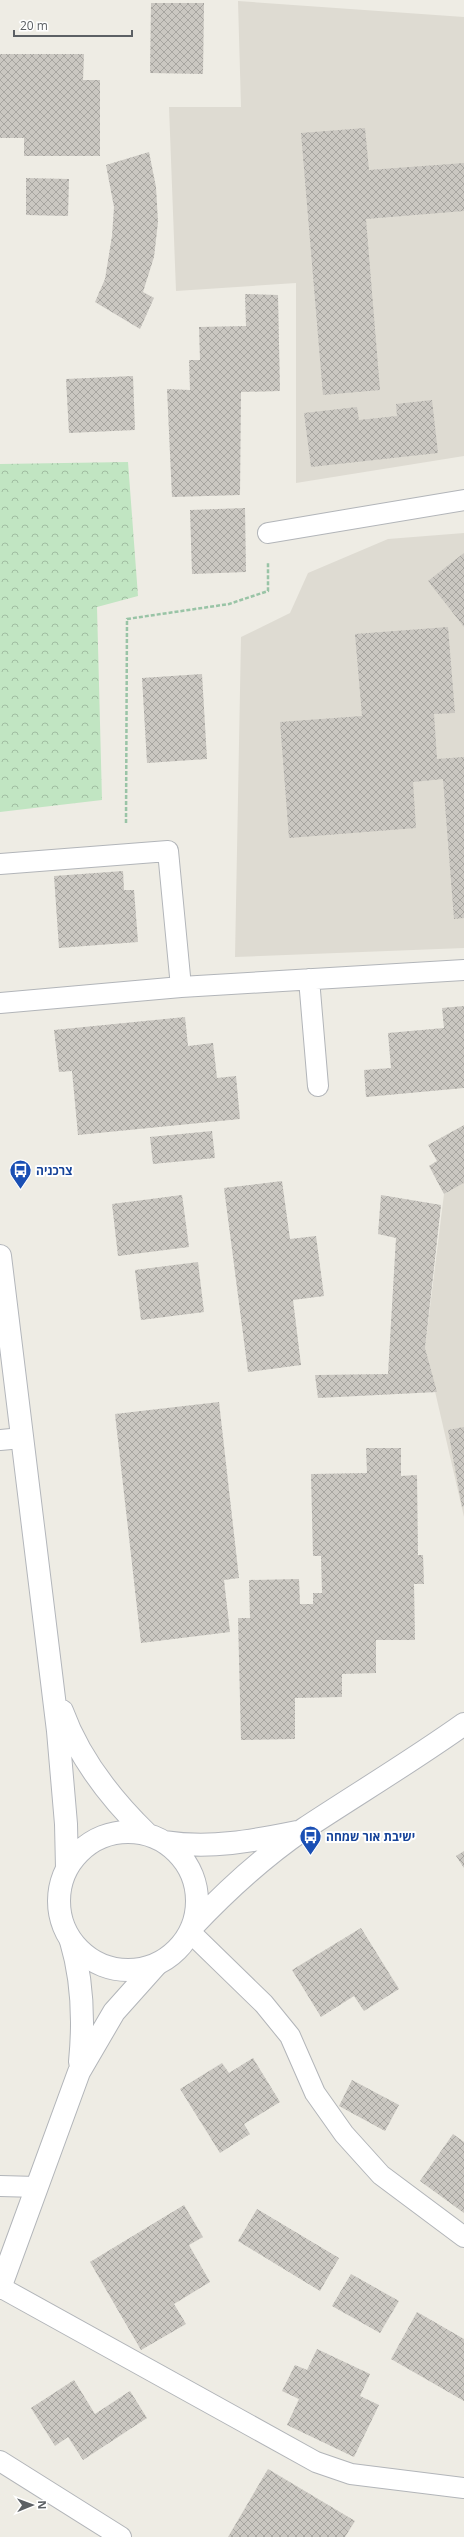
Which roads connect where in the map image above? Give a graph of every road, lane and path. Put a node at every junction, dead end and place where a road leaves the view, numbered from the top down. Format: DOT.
graph roads {
  1 [pos="464,500"];
  2 [pos="268,533"];
  3 [pos="126,854"];
  4 [pos="0,864"];
  5 [pos="464,970"];
  6 [pos="309,979"];
  7 [pos="181,987"];
  8 [pos="0,1003"];
  9 [pos="318,1086"];
  10 [pos="0,1256"];
  11 [pos="22,1438"];
  12 [pos="0,1440"];
  13 [pos="51,1680"];
  14 [pos="464,1724"];
  15 [pos="304,1830"];
  16 [pos="156,1838"];
  17 [pos="67,1868"];
  18 [pos="191,1929"];
  19 [pos="71,1941"];
  20 [pos="156,1965"];
  21 [pos="79,2072"];
  22 [pos="0,2186"];
  23 [pos="37,2187"];
  24 [pos="464,2237"];
  25 [pos="0,2288"];
  26 [pos="0,2461"];
  27 [pos="464,2488"];
  28 [pos="121,2537"];
  1 -- 2 [label="lane"];
  2 -- 3 [label="path"];
  3 -- 4 [label="lane"];
  3 -- 7 [label="lane"];
  5 -- 6 [label="lane"];
  6 -- 7 [label="lane"];
  6 -- 9 [label="lane"];
  7 -- 8 [label="lane"];
  10 -- 11 [label="street"];
  11 -- 12 [label="lane"];
  11 -- 13 [label="street"];
  13 -- 16 [label="street"];
  13 -- 17 [label="street"];
  14 -- 15 [label="street"];
  15 -- 16 [label="street"];
  15 -- 18 [label="street"];
  16 -- 17 [label="street"];
  16 -- 18 [label="street"];
  17 -- 19 [label="street"];
  18 -- 20 [label="street"];
  18 -- 24 [label="lane"];
  19 -- 20 [label="street"];
  19 -- 21 [label="street"];
  20 -- 21 [label="street"];
  21 -- 23 [label="street"];
  22 -- 23 [label="lane"];
  23 -- 25 [label="street"];
  25 -- 27 [label="lane"];
  26 -- 28 [label="lane"];
}
